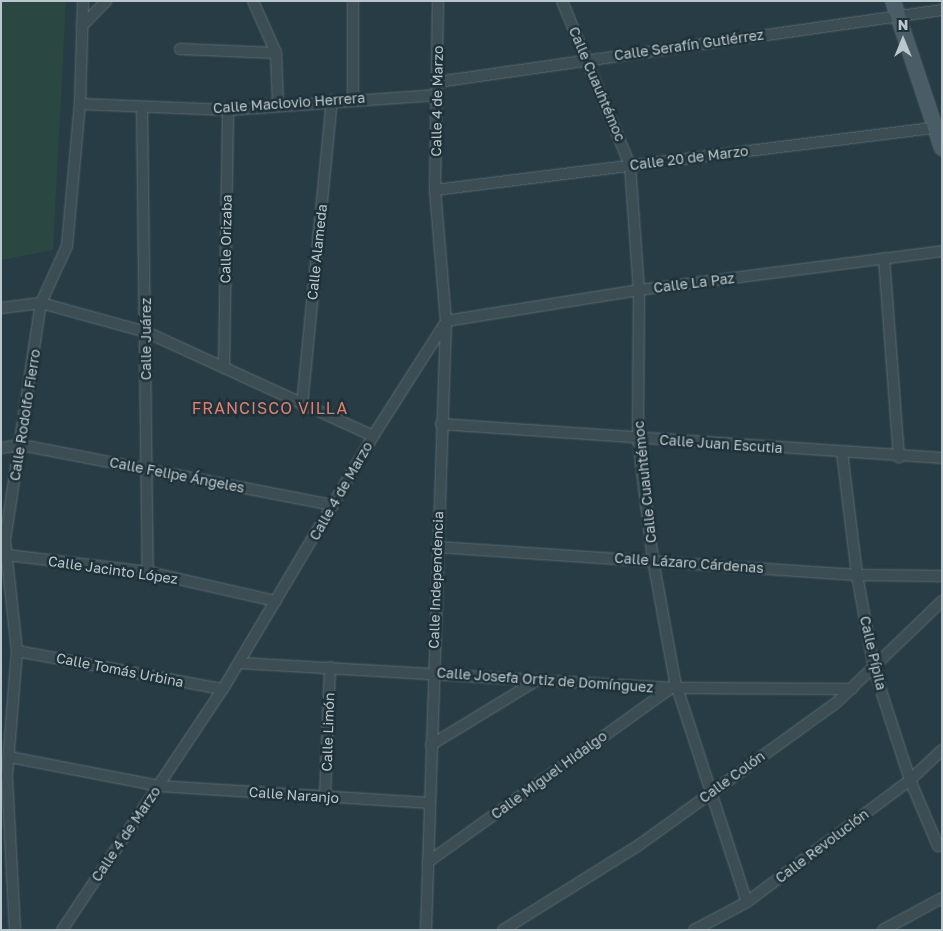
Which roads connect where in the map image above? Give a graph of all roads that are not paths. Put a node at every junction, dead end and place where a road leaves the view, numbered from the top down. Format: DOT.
graph roads {
  1 [pos="82,1"];
  2 [pos="106,1"];
  3 [pos="253,1"];
  4 [pos="352,1"];
  5 [pos="438,1"];
  6 [pos="562,1"];
  7 [pos="893,1"];
  8 [pos="942,10"];
  9 [pos="897,16"];
  10 [pos="82,26"];
  11 [pos="180,49"];
  12 [pos="276,53"];
  13 [pos="587,59"];
  14 [pos="437,82"];
  15 [pos="437,95"];
  16 [pos="352,99"];
  17 [pos="332,100"];
  18 [pos="80,104"];
  19 [pos="278,105"];
  20 [pos="142,107"];
  21 [pos="228,110"];
  22 [pos="938,127"];
  23 [pos="942,148"];
  24 [pos="630,165"];
  25 [pos="435,190"];
  26 [pos="942,250"];
  27 [pos="884,258"];
  28 [pos="640,290"];
  29 [pos="41,303"];
  30 [pos="1,308"];
  31 [pos="446,321"];
  32 [pos="146,332"];
  33 [pos="224,368"];
  34 [pos="302,405"];
  35 [pos="441,424"];
  36 [pos="373,436"];
  37 [pos="638,438"];
  38 [pos="21,445"];
  39 [pos="1,448"];
  40 [pos="842,452"];
  41 [pos="899,457"];
  42 [pos="942,458"];
  43 [pos="146,469"];
  44 [pos="333,505"];
  45 [pos="437,547"];
  46 [pos="8,555"];
  47 [pos="653,560"];
  48 [pos="148,572"];
  49 [pos="857,575"];
  50 [pos="942,576"];
  51 [pos="276,601"];
  52 [pos="942,601"];
  53 [pos="17,651"];
  54 [pos="239,663"];
  55 [pos="330,667"];
  56 [pos="874,669"];
  57 [pos="433,672"];
  58 [pos="540,679"];
  59 [pos="674,688"];
  60 [pos="223,689"];
  61 [pos="852,689"];
  62 [pos="431,745"];
  63 [pos="942,750"];
  64 [pos="10,757"];
  65 [pos="910,780"];
  66 [pos="159,786"];
  67 [pos="713,791"];
  68 [pos="325,797"];
  69 [pos="430,803"];
  70 [pos="938,846"];
  71 [pos="428,862"];
  72 [pos="942,898"];
  73 [pos="747,902"];
  74 [pos="516,926"];
  75 [pos="14,930"];
  76 [pos="62,930"];
  77 [pos="426,930"];
  78 [pos="503,930"];
  79 [pos="694,930"];
  80 [pos="883,930"];
  1 -- 10 [label="street, Calle Rodolfo Fierro"];
  2 -- 10 [label="street"];
  3 -- 12 [label="street"];
  4 -- 16 [label="street"];
  5 -- 14 [label="street, Calle 4 de Marzo"];
  6 -- 13 [label="street, Calle Cuauhtémoc"];
  7 -- 9 [label="street"];
  8 -- 9 [label="street, Calle Serafín Gutiérrez"];
  9 -- 13 [label="street, Calle Serafín Gutiérrez"];
  9 -- 22 [label="street"];
  10 -- 18 [label="street, Calle Rodolfo Fierro"];
  11 -- 12 [label="street"];
  12 -- 19 [label="street"];
  13 -- 14 [label="street, Calle Serafín Gutiérrez"];
  13 -- 24 [label="street, Calle Cuauhtémoc"];
  14 -- 15 [label="street, Calle 4 de Marzo"];
  15 -- 16 [label="street, Calle Maclovio Herrera"];
  15 -- 25 [label="street, Calle 4 de Marzo"];
  16 -- 17 [label="street, Calle Maclovio Herrera"];
  17 -- 19 [label="street, Calle Maclovio Herrera"];
  17 -- 34 [label="street, Calle Alameda"];
  18 -- 20 [label="street, Calle Maclovio Herrera"];
  18 -- 29 [label="street, Calle Rodolfo Fierro"];
  19 -- 21 [label="street, Calle Maclovio Herrera"];
  20 -- 21 [label="street, Calle Maclovio Herrera"];
  20 -- 32 [label="street, Calle Juárez"];
  21 -- 33 [label="street, Calle Orizaba"];
  22 -- 23 [label="street"];
  22 -- 24 [label="street, Calle 20 de Marzo"];
  24 -- 25 [label="street, Calle 20 de Marzo"];
  24 -- 28 [label="street, Calle Cuauhtémoc"];
  25 -- 31 [label="street, Calle 4 de Marzo"];
  26 -- 27 [label="street, Calle La Paz"];
  27 -- 28 [label="street, Calle La Paz"];
  27 -- 41 [label="street"];
  28 -- 31 [label="street, Calle La Paz"];
  28 -- 37 [label="street, Calle Cuauhtémoc"];
  29 -- 30 [label="street"];
  29 -- 32 [label="street"];
  29 -- 38 [label="street, Calle Rodolfo Fierro"];
  31 -- 35 [label="street, Calle Independencia"];
  31 -- 36 [label="street, Calle 4 de Marzo"];
  32 -- 33 [label="street"];
  32 -- 43 [label="street, Calle Juárez"];
  33 -- 34 [label="street"];
  34 -- 36 [label="street"];
  35 -- 37 [label="street, Calle Juan Escutia"];
  35 -- 45 [label="street, Calle Independencia"];
  36 -- 44 [label="street, Calle 4 de Marzo"];
  37 -- 40 [label="street, Calle Juan Escutia"];
  37 -- 47 [label="street, Calle Cuauhtémoc"];
  38 -- 39 [label="street, Calle Felipe Ángeles"];
  38 -- 43 [label="street, Calle Felipe Ángeles"];
  38 -- 46 [label="street, Calle Rodolfo Fierro"];
  40 -- 41 [label="street, Calle Juan Escutia"];
  40 -- 49 [label="street, Calle Pípila"];
  41 -- 42 [label="street, Calle Juan Escutia"];
  43 -- 44 [label="street, Calle Felipe Ángeles"];
  43 -- 48 [label="street, Calle Juárez"];
  44 -- 51 [label="street, Calle 4 de Marzo"];
  45 -- 47 [label="street, Calle Lázaro Cárdenas"];
  45 -- 57 [label="street, Calle Independencia"];
  46 -- 48 [label="street, Calle Jacinto López"];
  46 -- 53 [label="street, Calle Rodolfo Fierro"];
  47 -- 49 [label="street, Calle Lázaro Cárdenas"];
  47 -- 59 [label="street, Calle Cuauhtémoc"];
  48 -- 51 [label="street, Calle Jacinto López"];
  49 -- 50 [label="street, Calle Lázaro Cárdenas"];
  49 -- 56 [label="street, Calle Pípila"];
  51 -- 54 [label="street, Calle 4 de Marzo"];
  52 -- 56 [label="street, Calle Colón"];
  53 -- 60 [label="street, Calle Tomás Urbina"];
  53 -- 64 [label="street, Calle Rodolfo Fierro"];
  54 -- 55 [label="street, Calle Josefa Ortiz de Domínguez"];
  54 -- 60 [label="street, Calle 4 de Marzo"];
  55 -- 57 [label="street, Calle Josefa Ortiz de Domínguez"];
  55 -- 68 [label="street, Calle Limón"];
  56 -- 61 [label="street, Calle Colón"];
  56 -- 65 [label="street, Calle Pípila"];
  57 -- 58 [label="street, Calle Josefa Ortiz de Domínguez"];
  57 -- 62 [label="street, Calle Independencia"];
  58 -- 59 [label="street, Calle Josefa Ortiz de Domínguez"];
  58 -- 62 [label="street"];
  59 -- 61 [label="street, Calle Josefa Ortiz de Domínguez"];
  59 -- 67 [label="street, Calle Cuauhtémoc"];
  59 -- 71 [label="street, Calle Miguel Hidalgo"];
  60 -- 66 [label="street, Calle 4 de Marzo"];
  61 -- 67 [label="street, Calle Colón"];
  62 -- 69 [label="street, Calle Independencia"];
  63 -- 65 [label="street, Calle Revolución"];
  64 -- 66 [label="street, Calle Naranjo"];
  64 -- 75 [label="street, Calle Rodolfo Fierro"];
  65 -- 70 [label="street, Calle Pípila"];
  65 -- 73 [label="street, Calle Revolución"];
  66 -- 68 [label="street, Calle Naranjo"];
  66 -- 76 [label="street, Calle 4 de Marzo"];
  67 -- 73 [label="street, Calle Cuauhtémoc"];
  67 -- 74 [label="street, Calle Colón"];
  68 -- 69 [label="street, Calle Naranjo"];
  69 -- 71 [label="street, Calle Independencia"];
  71 -- 77 [label="street, Calle Independencia"];
  72 -- 80 [label="street"];
  73 -- 79 [label="street, Calle Revolución"];
  74 -- 78 [label="street, Calle Colón"];
}
